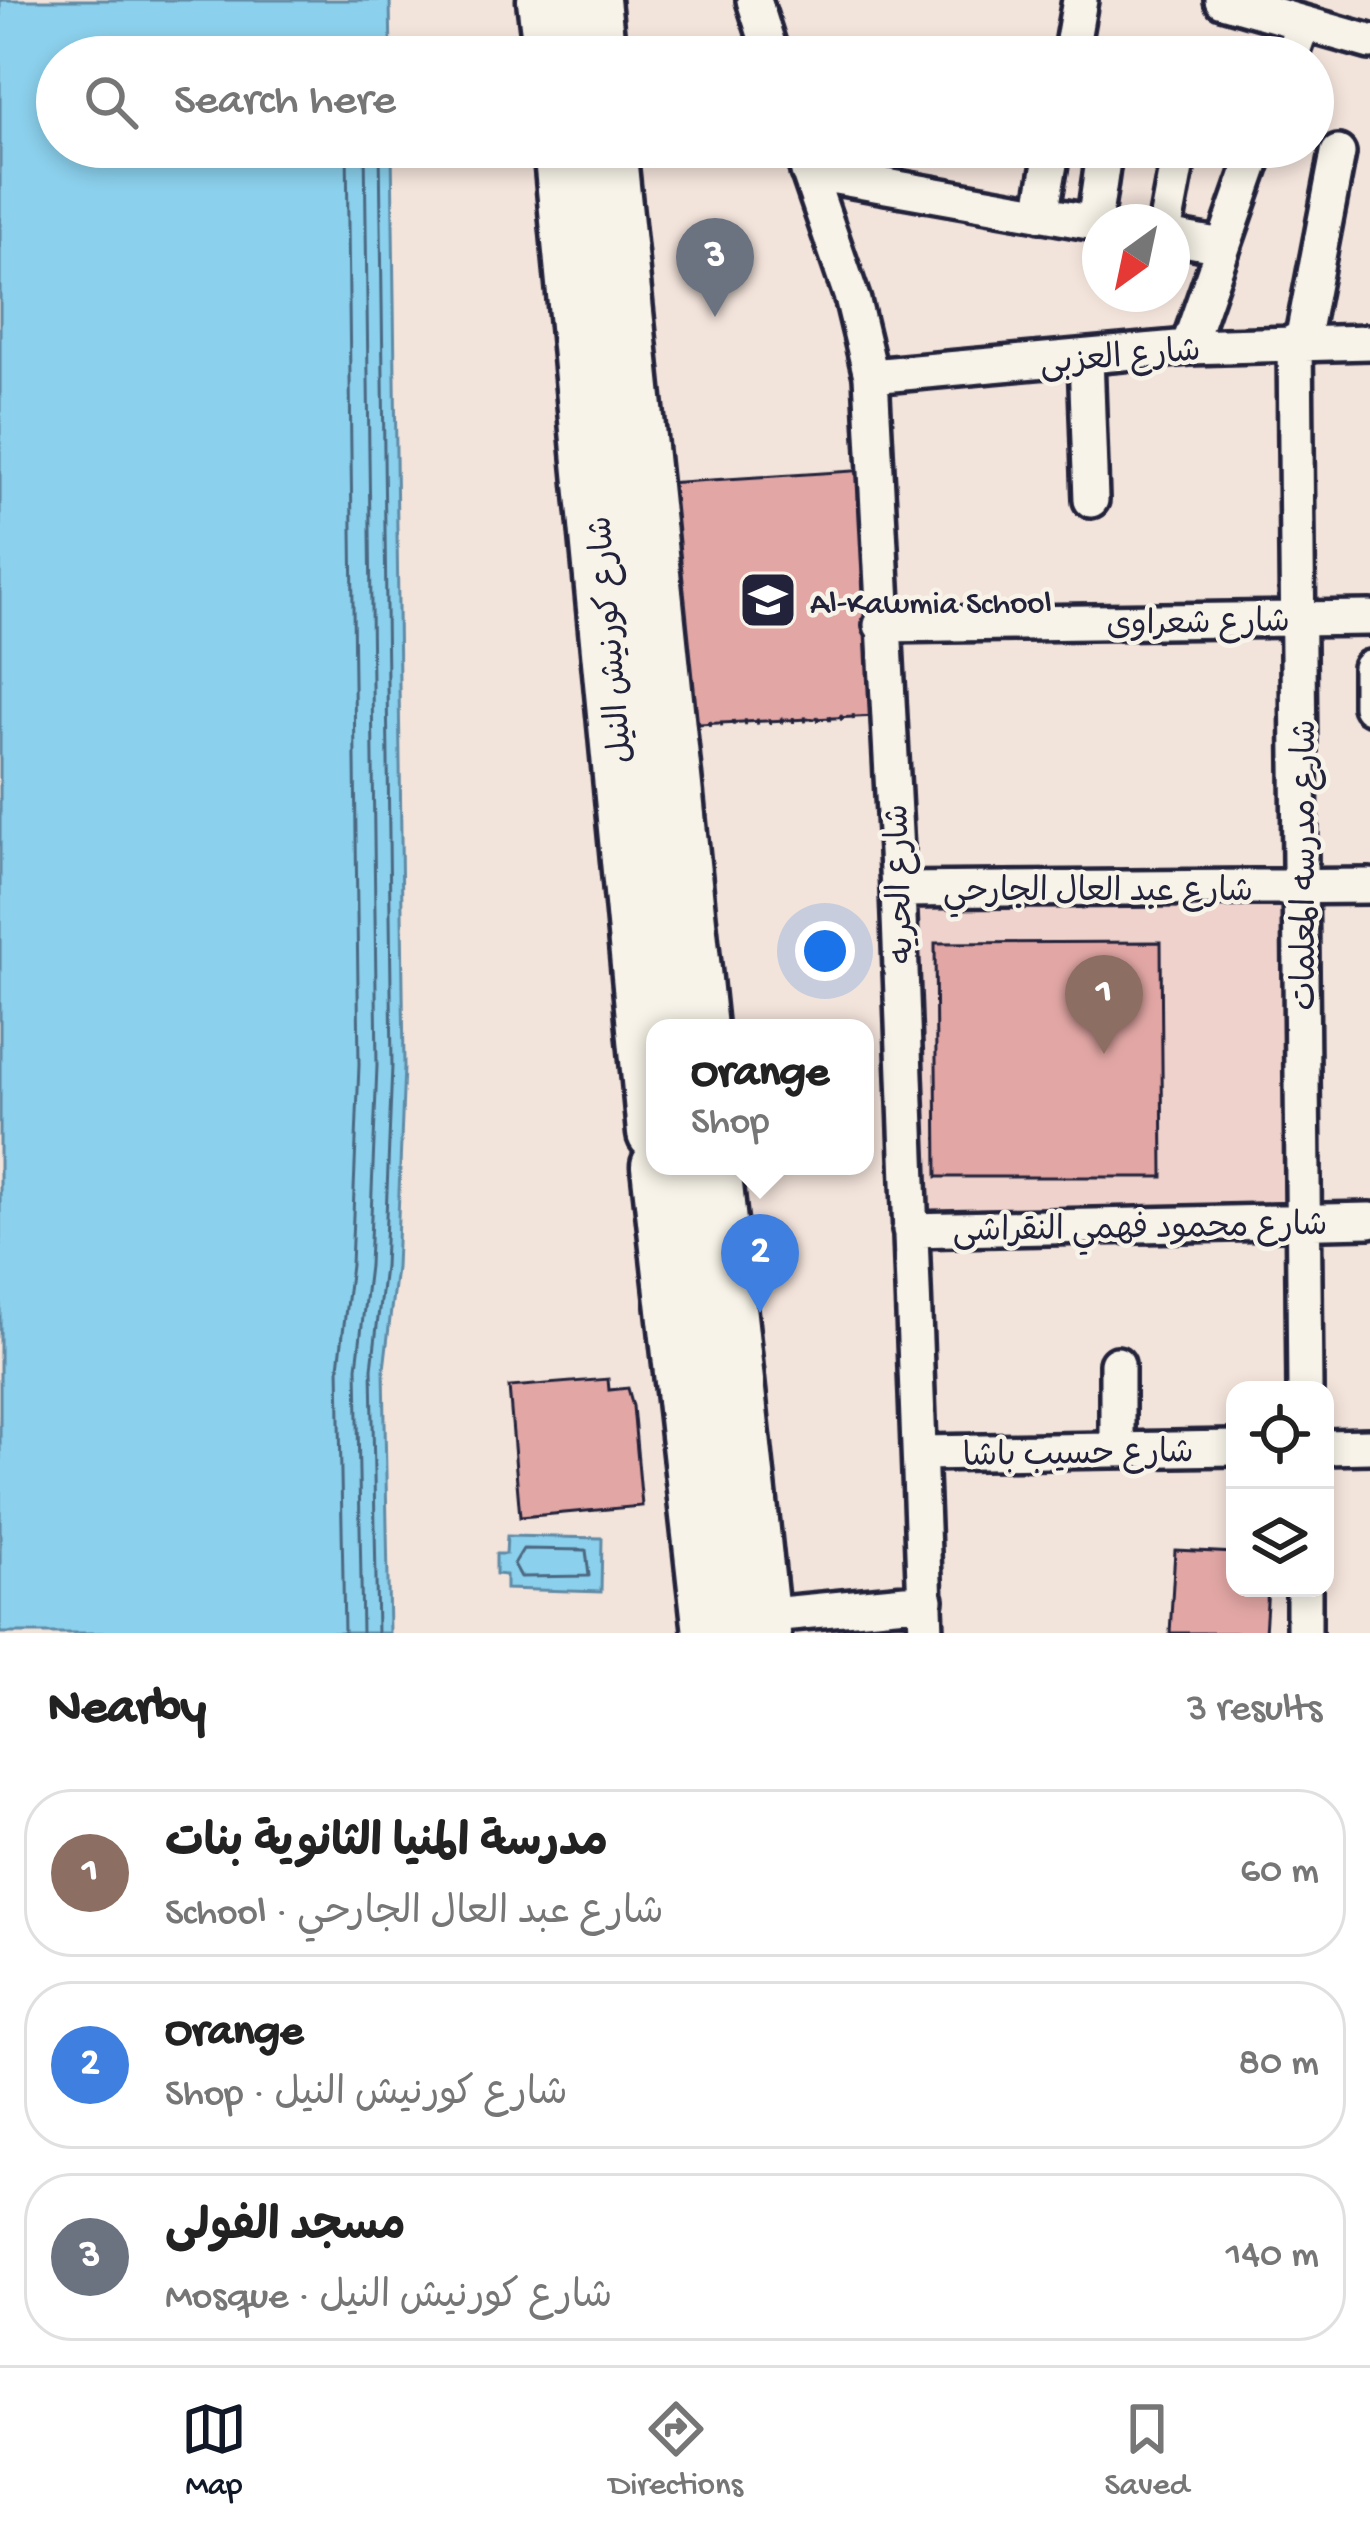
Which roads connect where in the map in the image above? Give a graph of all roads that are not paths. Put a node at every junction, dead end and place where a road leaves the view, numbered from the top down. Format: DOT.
graph roads {
  1 [pos="545,0"];
  2 [pos="592,0"];
  3 [pos="754,0"];
  4 [pos="1080,0"];
  5 [pos="1222,0"];
  6 [pos="1303,23"];
  7 [pos="1366,33"];
  8 [pos="549,36"];
  9 [pos="596,36"];
  10 [pos="765,36"];
  11 [pos="1074,36"];
  12 [pos="1298,36"];
  13 [pos="1338,153"];
  14 [pos="563,168"];
  15 [pos="610,168"];
  16 [pos="807,168"];
  17 [pos="843,168"];
  18 [pos="1049,168"];
  19 [pos="1103,168"];
  20 [pos="1176,168"];
  21 [pos="1250,168"];
  22 [pos="1099,204"];
  23 [pos="1169,204"];
  24 [pos="1041,214"];
  25 [pos="1082,221"];
  26 [pos="1190,240"];
  27 [pos="1222,246"];
  28 [pos="1299,341"];
  29 [pos="1370,342"];
  30 [pos="1188,347"];
  31 [pos="1086,357"];
  32 [pos="871,376"];
  33 [pos="1090,500"];
  34 [pos="1370,618"];
  35 [pos="1301,619"];
  36 [pos="881,625"];
  37 [pos="1370,668"];
  38 [pos="1370,706"];
  39 [pos="1303,886"];
  40 [pos="1370,886"];
  41 [pos="898,890"];
  42 [pos="698,1019"];
  43 [pos="646,1038"];
  44 [pos="661,1175"];
  45 [pos="714,1175"];
  46 [pos="1304,1220"];
  47 [pos="1370,1220"];
  48 [pos="910,1230"];
  49 [pos="1117,1364"];
  50 [pos="1305,1381"];
  51 [pos="1370,1446"];
  52 [pos="1334,1447"];
  53 [pos="1226,1448"];
  54 [pos="1117,1450"];
  55 [pos="920,1454"];
  56 [pos="1304,1597"];
  57 [pos="926,1617"];
  58 [pos="744,1627"];
  59 [pos="1304,1633"];
  1 -- 8 [label="main road"];
  2 -- 9 [label="main road"];
  3 -- 10 [label="street"];
  4 -- 11 [label="street"];
  5 -- 6 [label="street"];
  6 -- 7 [label="street"];
  6 -- 12 [label="street"];
  13 -- 28 [label="street, شارع مدرسه المعلمات"];
  14 -- 43 [label="main road, شارع كورنيش النيل"];
  15 -- 42 [label="main road, شارع كورنيش النيل"];
  16 -- 32 [label="street, شارع الحريه"];
  17 -- 24 [label="street"];
  18 -- 24 [label="street"];
  19 -- 22 [label="street"];
  20 -- 23 [label="street"];
  21 -- 27 [label="street"];
  24 -- 25 [label="street"];
  26 -- 27 [label="street"];
  27 -- 30 [label="street"];
  28 -- 29 [label="street, شارع العزبى"];
  28 -- 30 [label="street, شارع العزبى"];
  28 -- 35 [label="street, شارع مدرسه المعلمات"];
  30 -- 31 [label="street, شارع العزبى"];
  31 -- 32 [label="street, شارع العزبى"];
  31 -- 33 [label="street"];
  32 -- 36 [label="street, شارع الحريه"];
  34 -- 35 [label="street, شارع شعراوى"];
  35 -- 36 [label="street, شارع شعراوى"];
  35 -- 39 [label="street, شارع مدرسه المعلمات"];
  36 -- 41 [label="street, شارع الحريه"];
  37 -- 38 [label="street"];
  39 -- 40 [label="street, شارع عبد العال الجارحي"];
  39 -- 41 [label="street, شارع عبد العال الجارحي"];
  39 -- 46 [label="street, شارع مدرسه المعلمات"];
  41 -- 48 [label="street, شارع الحريه"];
  44 -- 58 [label="main road"];
  45 -- 58 [label="main road"];
  46 -- 47 [label="street, شارع محمود فهمي النقراشى"];
  46 -- 48 [label="street, شارع محمود فهمي النقراشى"];
  46 -- 50 [label="street, شارع مدرسه المعلمات"];
  48 -- 55 [label="street, شارع الحريه"];
  49 -- 54 [label="street"];
  51 -- 52 [label="street"];
  53 -- 54 [label="street, شارع حسيب باشا"];
  54 -- 55 [label="street, شارع حسيب باشا"];
  55 -- 57 [label="street, شارع الحريه"];
  56 -- 59 [label="street"];
  57 -- 58 [label="street"];
}
